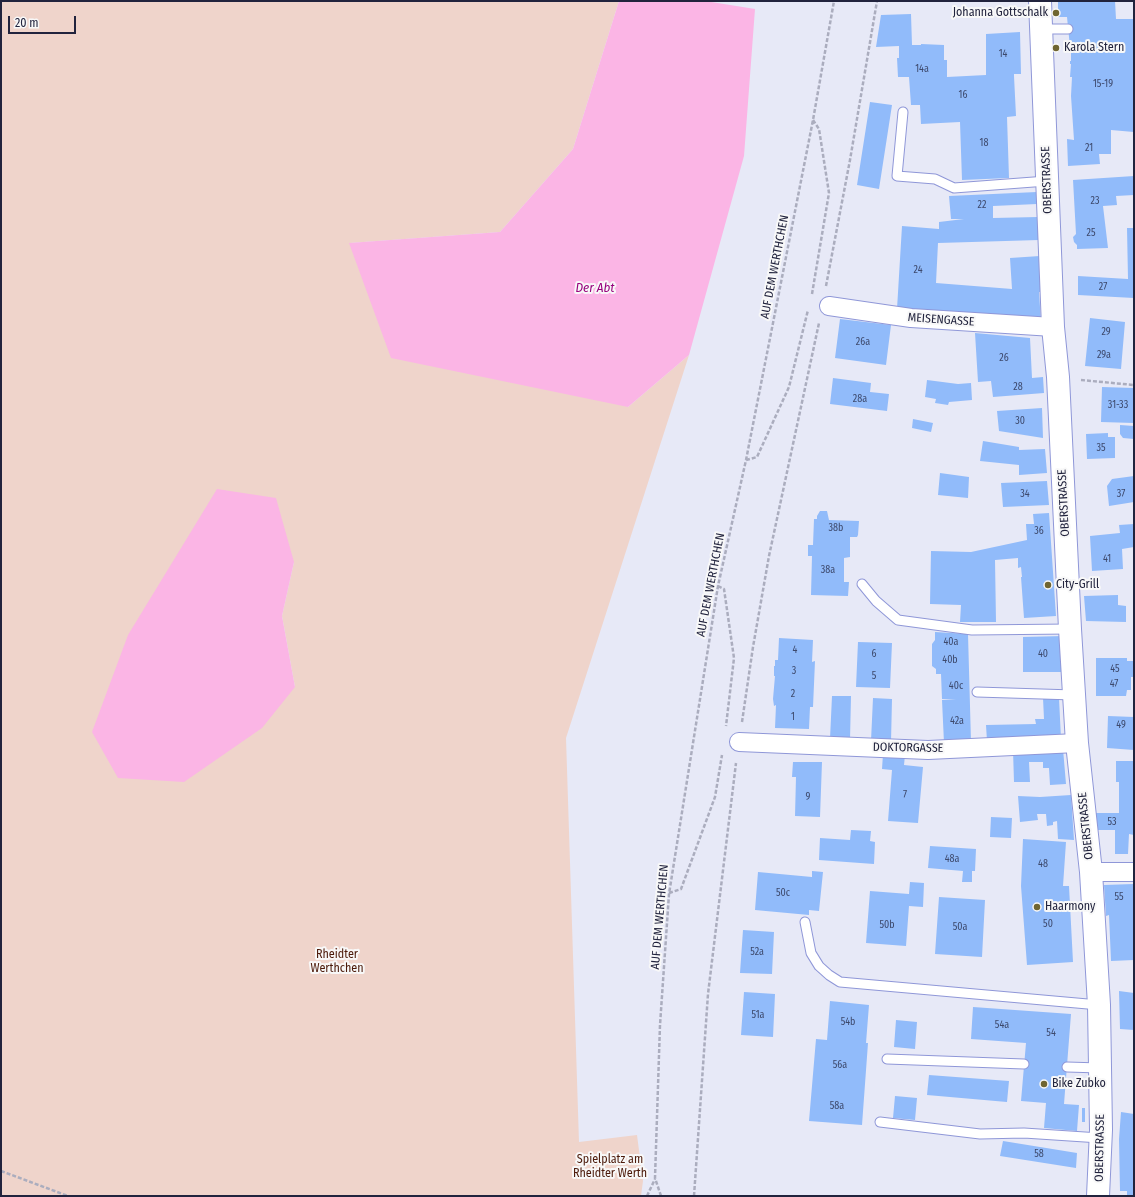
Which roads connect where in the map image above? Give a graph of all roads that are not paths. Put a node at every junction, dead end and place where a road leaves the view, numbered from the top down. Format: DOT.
graph roads {
  1 [pos="1040,1"];
  2 [pos="1040,29"];
  3 [pos="1068,29"];
  4 [pos="903,112"];
  5 [pos="1047,181"];
  6 [pos="826,305"];
  7 [pos="1053,327"];
  8 [pos="862,584"];
  9 [pos="1070,629"];
  10 [pos="977,692"];
  11 [pos="1074,695"];
  12 [pos="732,741"];
  13 [pos="1077,743"];
  14 [pos="1091,872"];
  15 [pos="1134,872"];
  16 [pos="805,922"];
  17 [pos="1099,1005"];
  18 [pos="887,1059"];
  19 [pos="1024,1064"];
  20 [pos="1067,1067"];
  21 [pos="1100,1068"];
  22 [pos="880,1122"];
  23 [pos="1100,1138"];
  24 [pos="1098,1196"];
  1 -- 2 [label="street, OBERSTRASSE"];
  2 -- 3 [label="lane"];
  2 -- 5 [label="street, OBERSTRASSE"];
  4 -- 5 [label="lane"];
  5 -- 7 [label="street, OBERSTRASSE"];
  6 -- 7 [label="street, MEISENGASSE"];
  7 -- 9 [label="street, OBERSTRASSE"];
  8 -- 9 [label="lane"];
  9 -- 11 [label="street, OBERSTRASSE"];
  10 -- 11 [label="lane"];
  11 -- 13 [label="street, OBERSTRASSE"];
  12 -- 13 [label="street, DOKTORGASSE"];
  13 -- 14 [label="street, OBERSTRASSE"];
  14 -- 15 [label="street"];
  14 -- 17 [label="street, OBERSTRASSE"];
  16 -- 17 [label="lane"];
  17 -- 21 [label="street, OBERSTRASSE"];
  18 -- 19 [label="lane"];
  20 -- 21 [label="lane"];
  21 -- 23 [label="street, OBERSTRASSE"];
  22 -- 23 [label="lane"];
  23 -- 24 [label="street, OBERSTRASSE"];
}
